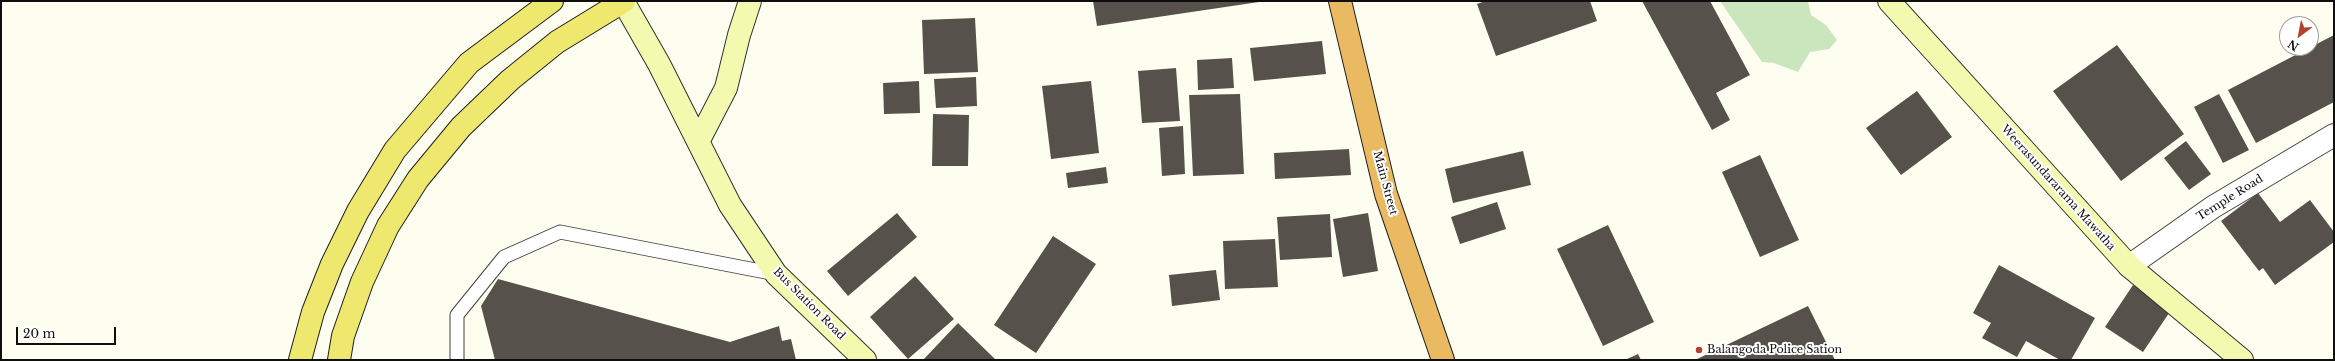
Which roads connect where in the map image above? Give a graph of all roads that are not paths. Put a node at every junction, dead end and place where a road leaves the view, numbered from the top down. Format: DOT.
graph roads {
  1 [pos="552,1"];
  2 [pos="623,1"];
  3 [pos="750,1"];
  4 [pos="1340,1"];
  5 [pos="1889,1"];
  6 [pos="2334,135"];
  7 [pos="699,140"];
  8 [pos="2130,266"];
  9 [pos="776,274"];
  10 [pos="300,360"];
  11 [pos="339,360"];
  12 [pos="457,360"];
  13 [pos="865,360"];
  14 [pos="1443,360"];
  15 [pos="2242,360"];
  1 -- 10 [label="main road"];
  2 -- 7 [label="street, Bus Station Road"];
  2 -- 11 [label="main road"];
  3 -- 7 [label="street"];
  4 -- 14 [label="highway, Main Street"];
  5 -- 8 [label="street, Weerasundararama Mawatha"];
  6 -- 8 [label="street, Temple Road"];
  7 -- 9 [label="street, Bus Station Road"];
  8 -- 15 [label="street, Weerasundararama Mawatha"];
  9 -- 12 [label="lane"];
  9 -- 13 [label="street, Bus Station Road"];
}
